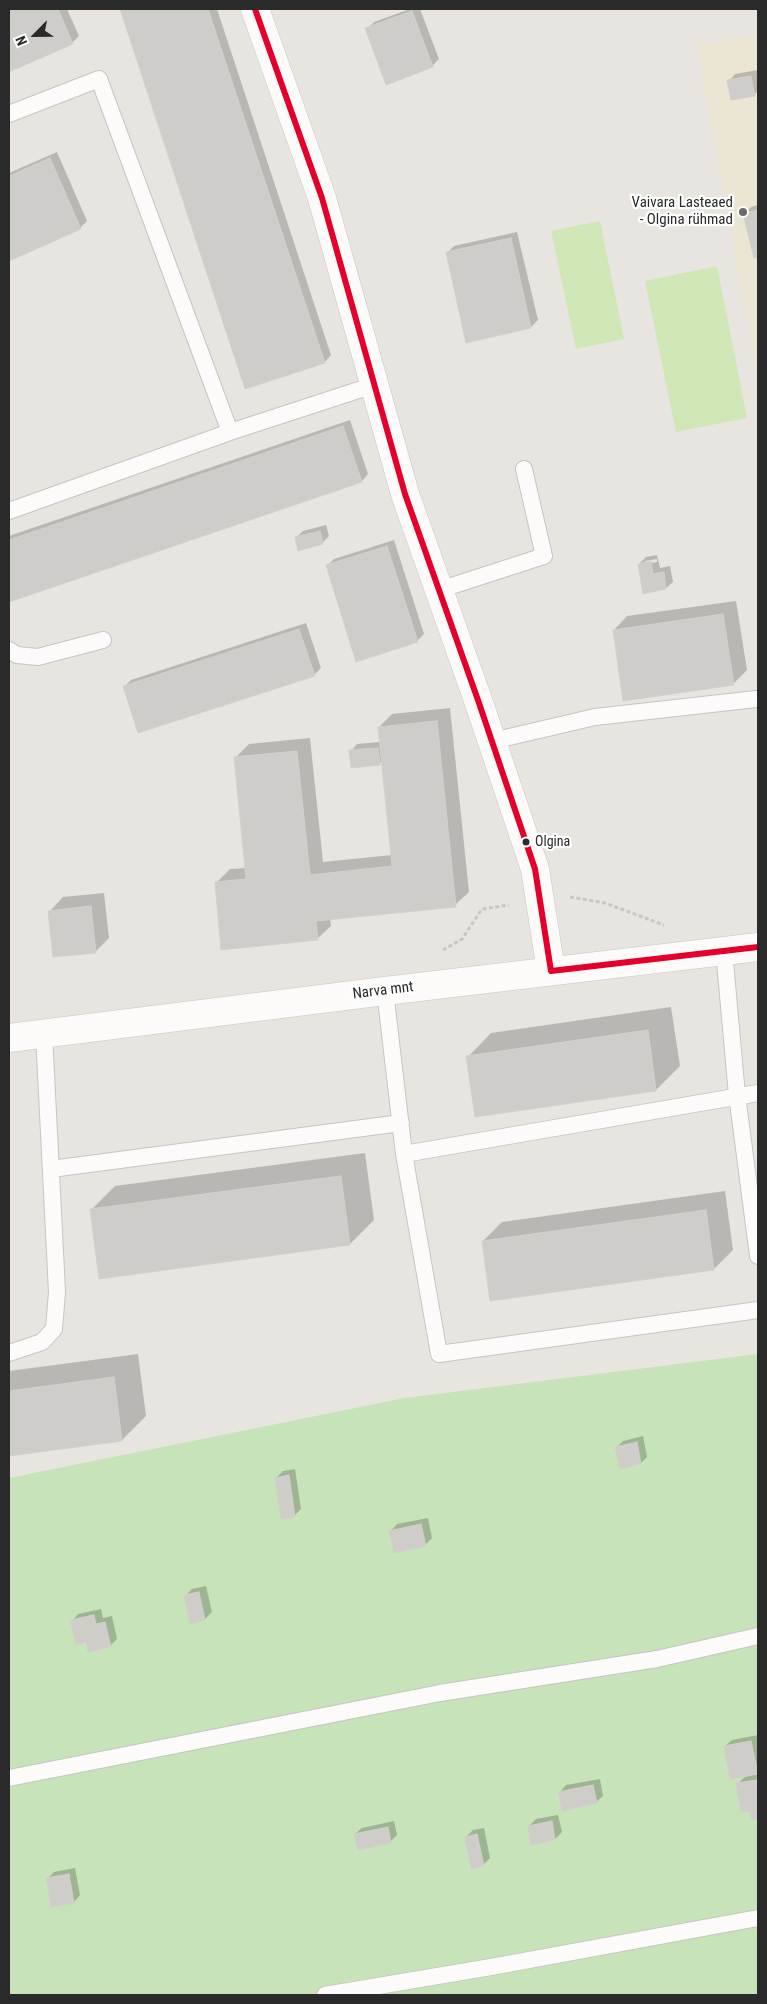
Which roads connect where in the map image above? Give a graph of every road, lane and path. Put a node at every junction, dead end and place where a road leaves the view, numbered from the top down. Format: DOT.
graph roads {
  1 [pos="255,9"];
  2 [pos="9,114"];
  3 [pos="374,384"];
  4 [pos="230,432"];
  5 [pos="524,469"];
  6 [pos="9,511"];
  7 [pos="439,590"];
  8 [pos="102,640"];
  9 [pos="9,650"];
  10 [pos="756,699"];
  11 [pos="492,741"];
  12 [pos="540,900"];
  13 [pos="668,927"];
  14 [pos="758,947"];
  15 [pos="724,951"];
  16 [pos="434,952"];
  17 [pos="551,971"];
  18 [pos="385,991"];
  19 [pos="44,1034"];
  20 [pos="9,1038"];
  21 [pos="758,1093"];
  22 [pos="738,1095"];
  23 [pos="401,1123"];
  24 [pos="404,1154"];
  25 [pos="51,1169"];
  26 [pos="758,1256"];
  27 [pos="758,1310"];
  28 [pos="9,1353"];
  29 [pos="758,1636"];
  30 [pos="9,1778"];
  31 [pos="758,1918"];
  32 [pos="325,1995"];
  1 -- 3 [label="street"];
  2 -- 4 [label="lane"];
  3 -- 4 [label="lane"];
  3 -- 7 [label="street"];
  4 -- 6 [label="lane"];
  5 -- 7 [label="lane"];
  7 -- 11 [label="street"];
  8 -- 9 [label="lane"];
  10 -- 11 [label="lane"];
  11 -- 12 [label="street"];
  12 -- 13 [label="path"];
  12 -- 16 [label="path"];
  12 -- 17 [label="street"];
  14 -- 15 [label="street, Narva mnt"];
  15 -- 17 [label="street, Narva mnt"];
  15 -- 22 [label="lane"];
  17 -- 18 [label="street, Narva mnt"];
  18 -- 19 [label="street, Narva mnt"];
  18 -- 23 [label="lane"];
  19 -- 20 [label="street, Narva mnt"];
  19 -- 25 [label="lane"];
  21 -- 22 [label="lane"];
  22 -- 24 [label="lane"];
  22 -- 26 [label="lane"];
  23 -- 24 [label="lane"];
  23 -- 25 [label="lane"];
  24 -- 27 [label="lane"];
  25 -- 28 [label="lane"];
  29 -- 30 [label="lane"];
  31 -- 32 [label="lane"];
}
